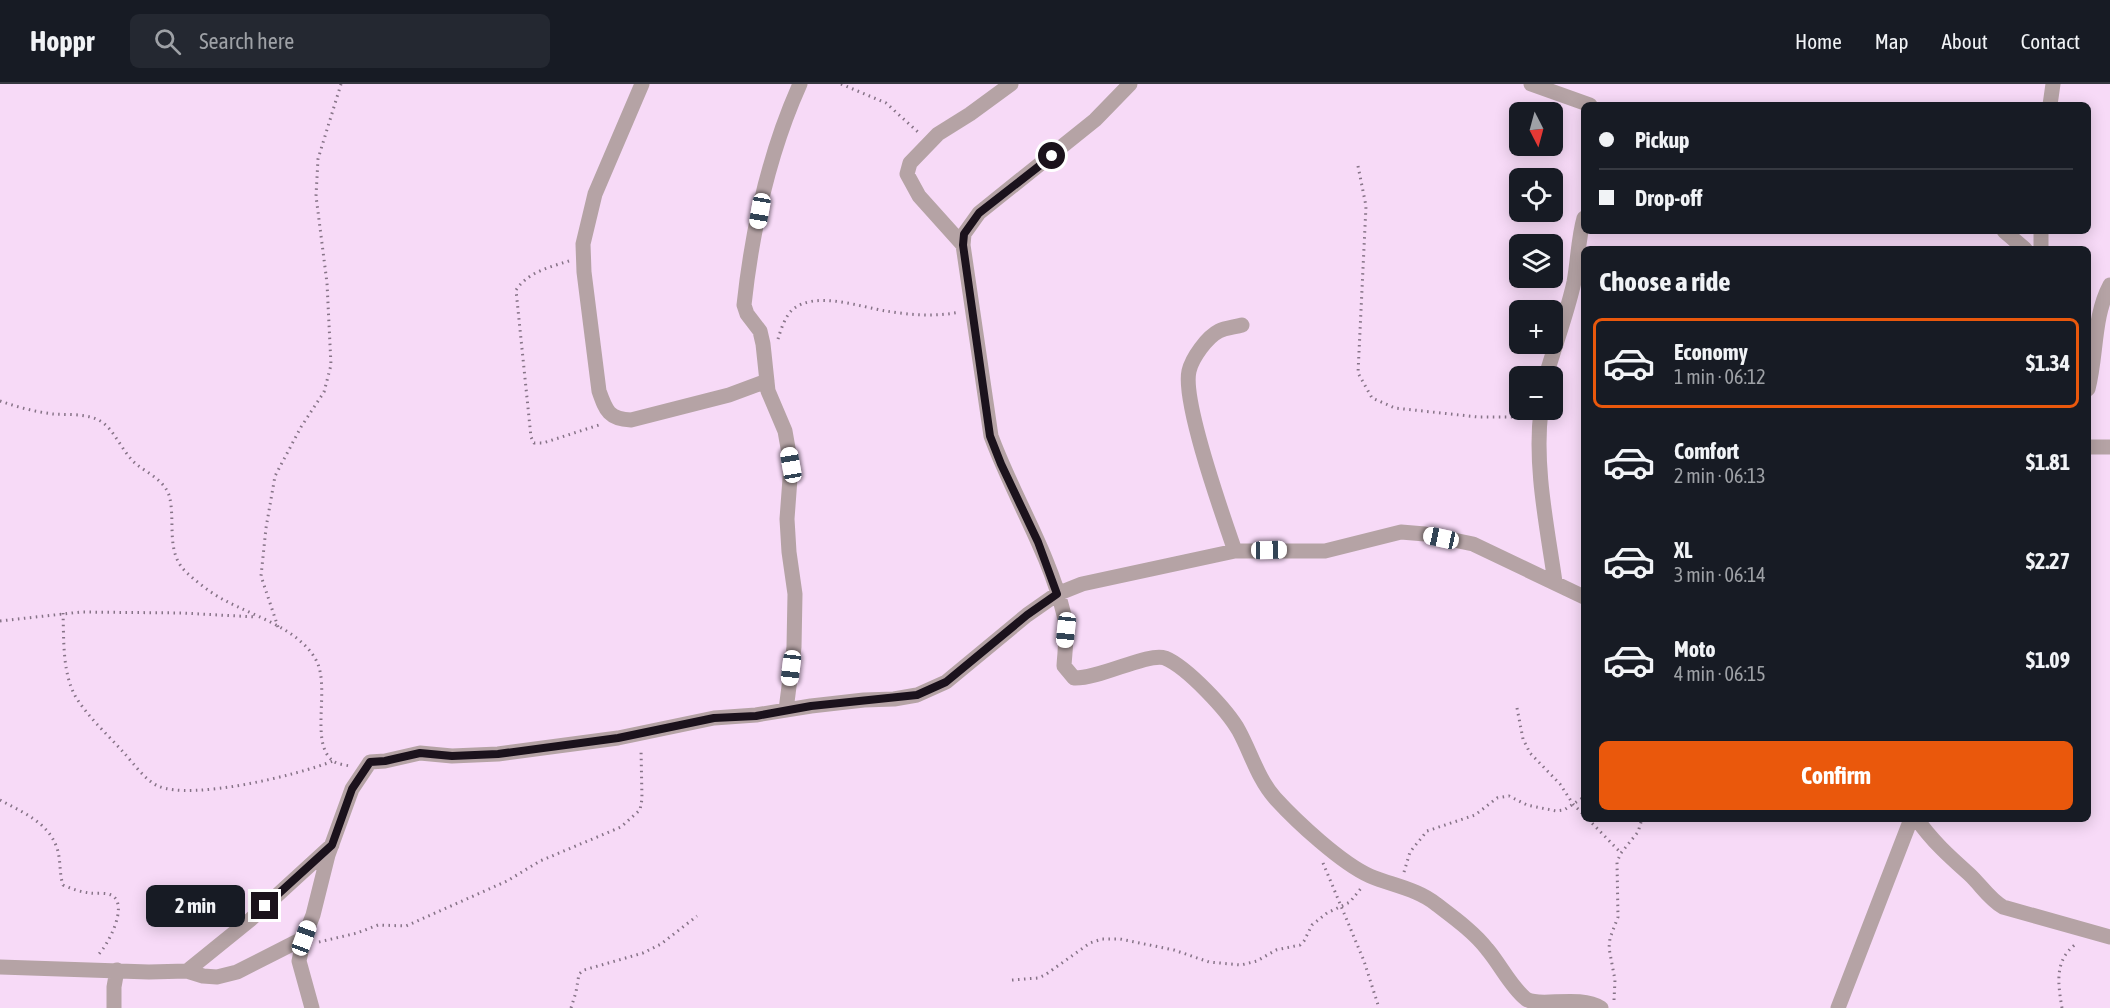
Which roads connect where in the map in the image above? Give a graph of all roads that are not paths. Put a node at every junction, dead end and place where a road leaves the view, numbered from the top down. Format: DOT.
graph roads {
  1 [pos="642,84"];
  2 [pos="800,84"];
  3 [pos="1011,84"];
  4 [pos="1130,84"];
  5 [pos="1531,84"];
  6 [pos="2053,84"];
  7 [pos="1582,102"];
  8 [pos="2050,102"];
  9 [pos="1581,229"];
  10 [pos="2008,234"];
  11 [pos="963,245"];
  12 [pos="2022,246"];
  13 [pos="2110,285"];
  14 [pos="1242,326"];
  15 [pos="1549,366"];
  16 [pos="2091,376"];
  17 [pos="767,381"];
  18 [pos="1539,420"];
  19 [pos="2091,447"];
  20 [pos="2110,447"];
  21 [pos="1235,551"];
  22 [pos="1555,582"];
  23 [pos="1057,594"];
  24 [pos="1581,595"];
  25 [pos="786,710"];
  26 [pos="1910,822"];
  27 [pos="1919,822"];
  28 [pos="332,845"];
  29 [pos="2110,937"];
  30 [pos="303,941"];
  31 [pos="0,967"];
  32 [pos="117,970"];
  33 [pos="187,971"];
  34 [pos="114,1008"];
  35 [pos="312,1008"];
  36 [pos="1601,1008"];
  37 [pos="1838,1008"];
  1 -- 17 [label="street"];
  2 -- 17 [label="street"];
  3 -- 11 [label="street"];
  4 -- 11 [label="street"];
  5 -- 7 [label="street"];
  6 -- 8 [label="street"];
  9 -- 15 [label="street"];
  10 -- 12 [label="street"];
  11 -- 23 [label="street"];
  13 -- 16 [label="street"];
  14 -- 21 [label="street"];
  17 -- 25 [label="street"];
  18 -- 22 [label="street"];
  19 -- 20 [label="street"];
  21 -- 22 [label="street"];
  21 -- 23 [label="street"];
  22 -- 24 [label="street"];
  23 -- 25 [label="street"];
  23 -- 36 [label="street"];
  25 -- 28 [label="street"];
  26 -- 37 [label="street"];
  27 -- 29 [label="street"];
  28 -- 30 [label="street"];
  28 -- 33 [label="street"];
  30 -- 33 [label="street"];
  30 -- 35 [label="street"];
  31 -- 32 [label="street"];
  32 -- 33 [label="street"];
  32 -- 34 [label="street"];
}
